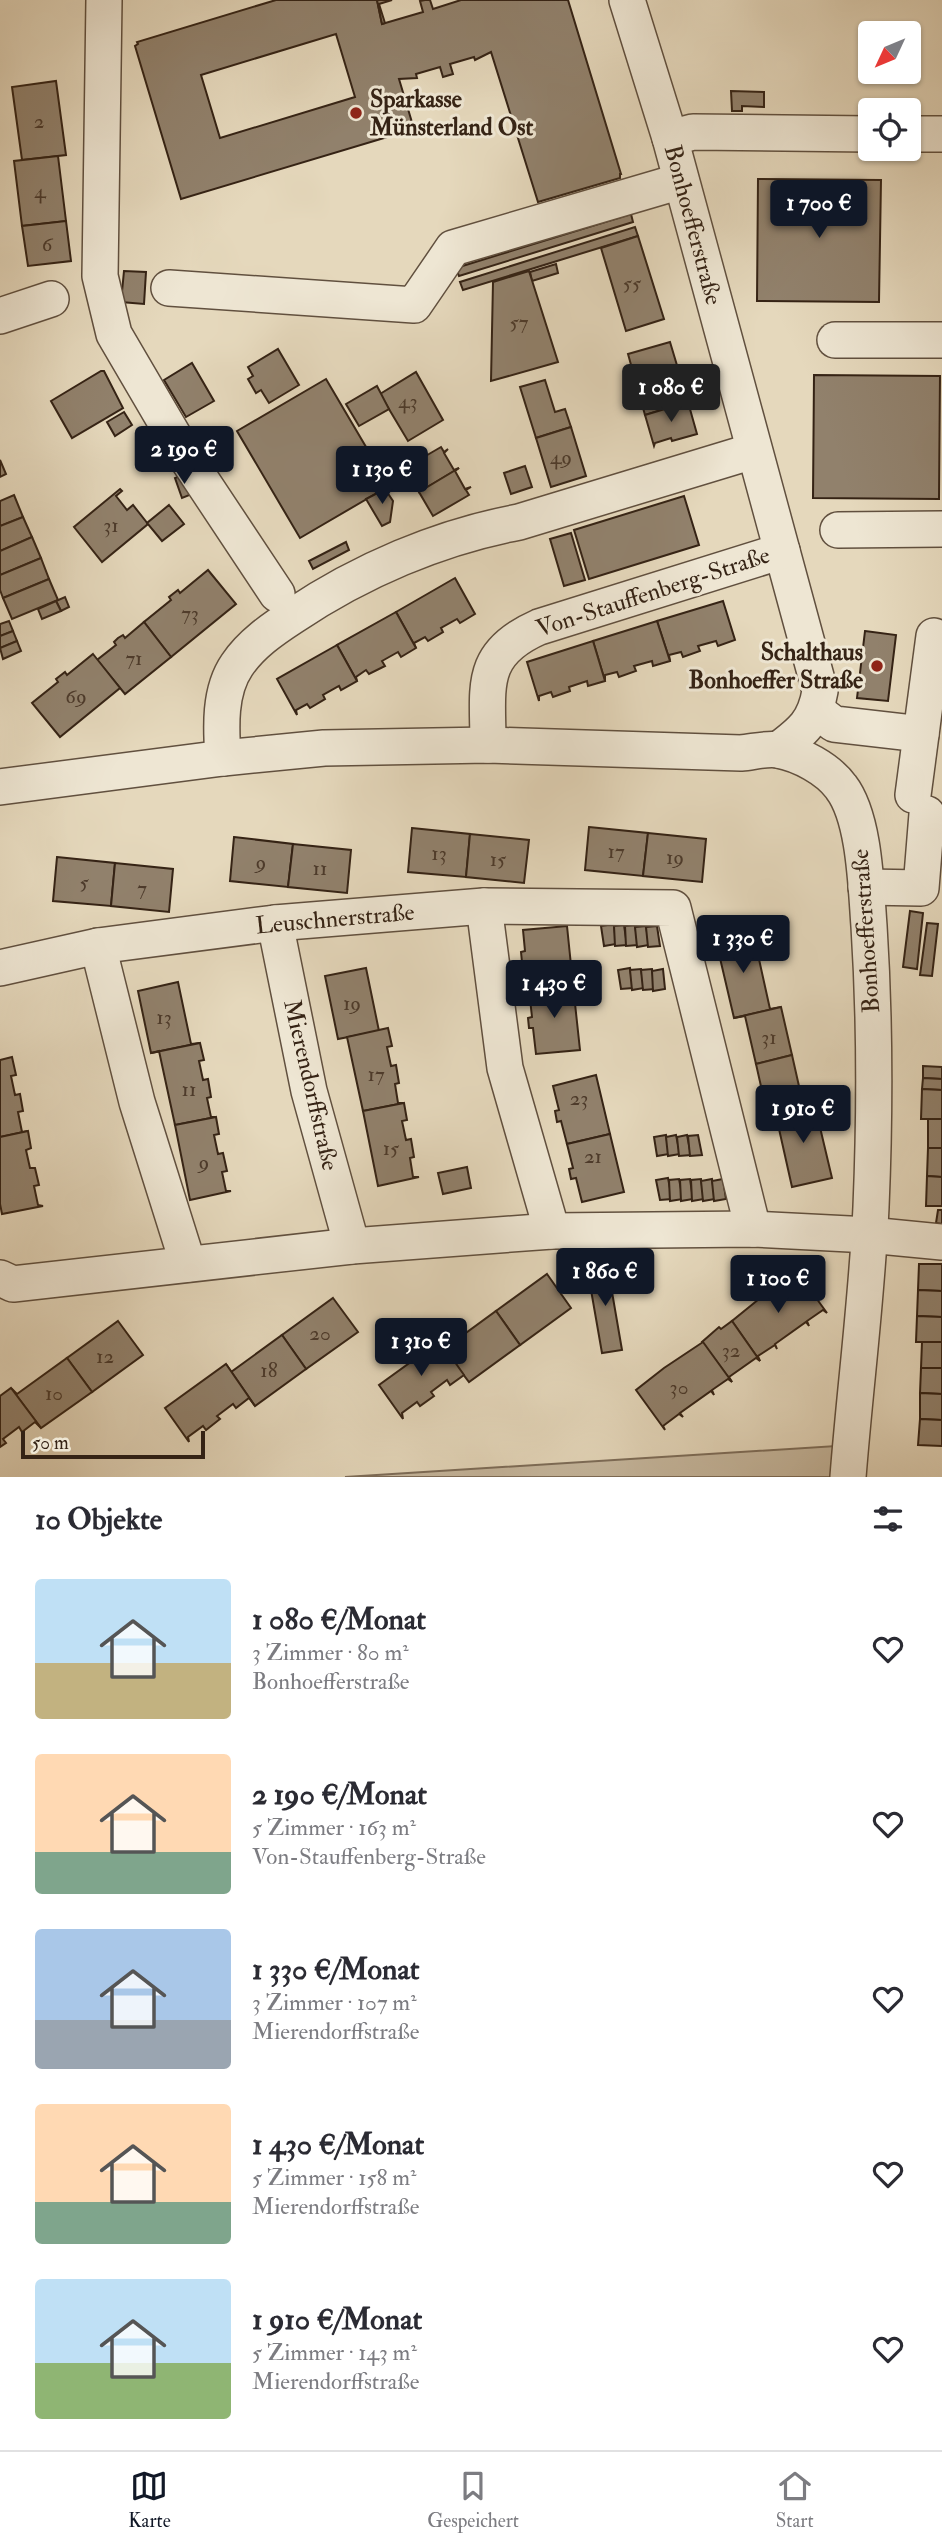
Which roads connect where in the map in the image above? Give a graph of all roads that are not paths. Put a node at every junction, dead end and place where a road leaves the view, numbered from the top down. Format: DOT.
graph roads {
  1 [pos="104,0"];
  2 [pos="627,0"];
  3 [pos="921,134"];
  4 [pos="942,134"];
  5 [pos="858,135"];
  6 [pos="670,138"];
  7 [pos="681,181"];
  8 [pos="169,288"];
  9 [pos="51,299"];
  10 [pos="0,316"];
  11 [pos="835,340"];
  12 [pos="942,340"];
  13 [pos="753,451"];
  14 [pos="942,529"];
  15 [pos="838,530"];
  16 [pos="782,551"];
  17 [pos="277,594"];
  18 [pos="934,636"];
  19 [pos="817,711"];
  20 [pos="921,734"];
  21 [pos="488,745"];
  22 [pos="778,750"];
  23 [pos="223,758"];
  24 [pos="2,778"];
  25 [pos="866,887"];
  26 [pos="484,906"];
  27 [pos="275,923"];
  28 [pos="98,946"];
  29 [pos="0,968"];
  30 [pos="753,1229"];
  31 [pos="552,1231"];
  32 [pos="869,1235"];
  33 [pos="942,1242"];
  34 [pos="352,1246"];
  35 [pos="188,1264"];
  36 [pos="0,1278"];
  37 [pos="848,1477"];
  1 -- 17 [label="street"];
  2 -- 6 [label="street, Bonhoefferstraße"];
  3 -- 4 [label="street"];
  5 -- 6 [label="street"];
  6 -- 7 [label="street, Bonhoefferstraße"];
  7 -- 8 [label="street"];
  7 -- 13 [label="street, Bonhoefferstraße"];
  9 -- 10 [label="street"];
  11 -- 12 [label="street"];
  13 -- 16 [label="street, Bonhoefferstraße"];
  13 -- 23 [label="street"];
  14 -- 15 [label="street"];
  16 -- 19 [label="street, Bonhoefferstraße"];
  16 -- 21 [label="street, Von-Stauffenberg-Straße"];
  18 -- 20 [label="street"];
  19 -- 20 [label="street"];
  19 -- 22 [label="street"];
  20 -- 25 [label="street"];
  21 -- 22 [label="street"];
  21 -- 23 [label="street"];
  22 -- 25 [label="street, Bonhoefferstraße"];
  23 -- 24 [label="street"];
  25 -- 32 [label="street, Bonhoefferstraße"];
  26 -- 27 [label="street, Leuschnerstraße"];
  26 -- 30 [label="street, Leuschnerstraße"];
  26 -- 31 [label="street"];
  27 -- 28 [label="street, Leuschnerstraße"];
  27 -- 34 [label="street, Mierendorffstraße"];
  28 -- 29 [label="street, Leuschnerstraße"];
  28 -- 35 [label="street"];
  30 -- 31 [label="street"];
  30 -- 32 [label="street"];
  31 -- 34 [label="street"];
  32 -- 33 [label="street"];
  32 -- 37 [label="street, Bonhoefferstraße"];
  34 -- 35 [label="street"];
  35 -- 36 [label="street"];
}
